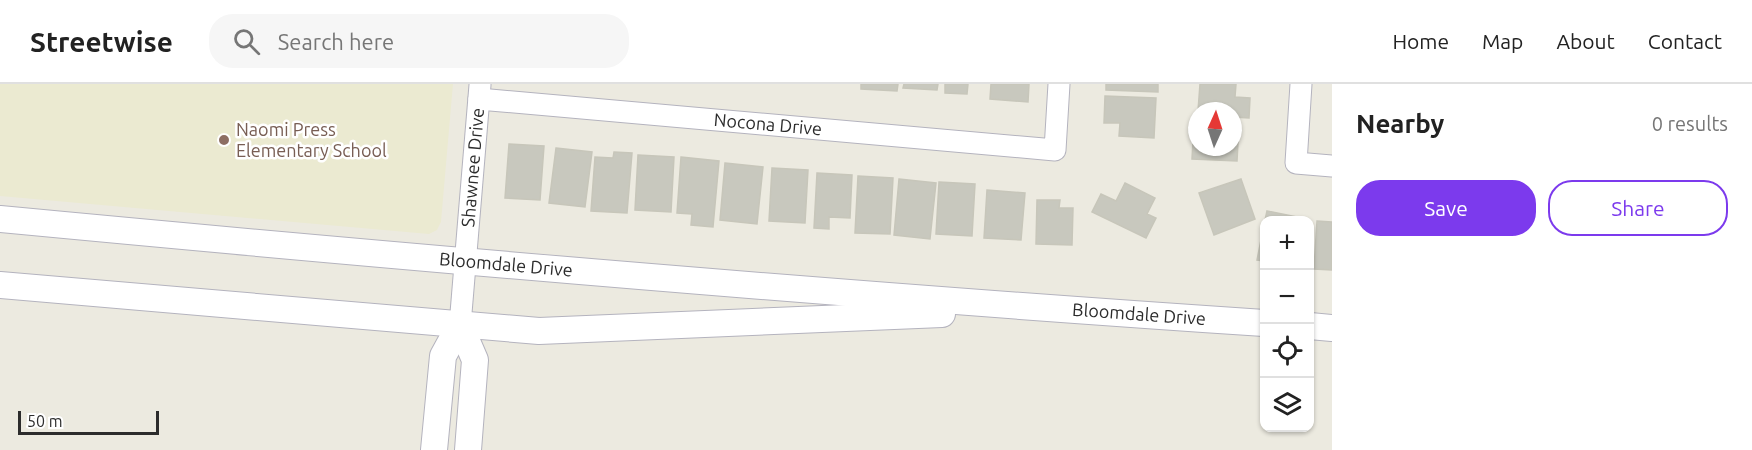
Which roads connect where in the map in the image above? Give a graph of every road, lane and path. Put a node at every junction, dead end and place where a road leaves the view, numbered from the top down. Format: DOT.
graph roads {
  1 [pos="1059,84"];
  2 [pos="1301,84"];
  3 [pos="480,91"];
  4 [pos="1332,166"];
  5 [pos="0,219"];
  6 [pos="465,261"];
  7 [pos="0,285"];
  8 [pos="1013,306"];
  9 [pos="1260,323"];
  10 [pos="460,325"];
  11 [pos="1314,326"];
  12 [pos="1332,328"];
  13 [pos="434,450"];
  14 [pos="468,450"];
  1 -- 3 [label="street, Nocona Drive"];
  2 -- 4 [label="street"];
  3 -- 6 [label="street, Shawnee Drive"];
  5 -- 6 [label="street, Bloomdale Drive"];
  6 -- 8 [label="street, Bloomdale Drive"];
  6 -- 10 [label="street, Shawnee Drive"];
  7 -- 10 [label="street, Bloomdale Drive"];
  8 -- 9 [label="street, Bloomdale Drive"];
  8 -- 10 [label="street, Bloomdale Drive"];
  10 -- 13 [label="street"];
  10 -- 14 [label="street"];
  11 -- 12 [label="street"];
}
